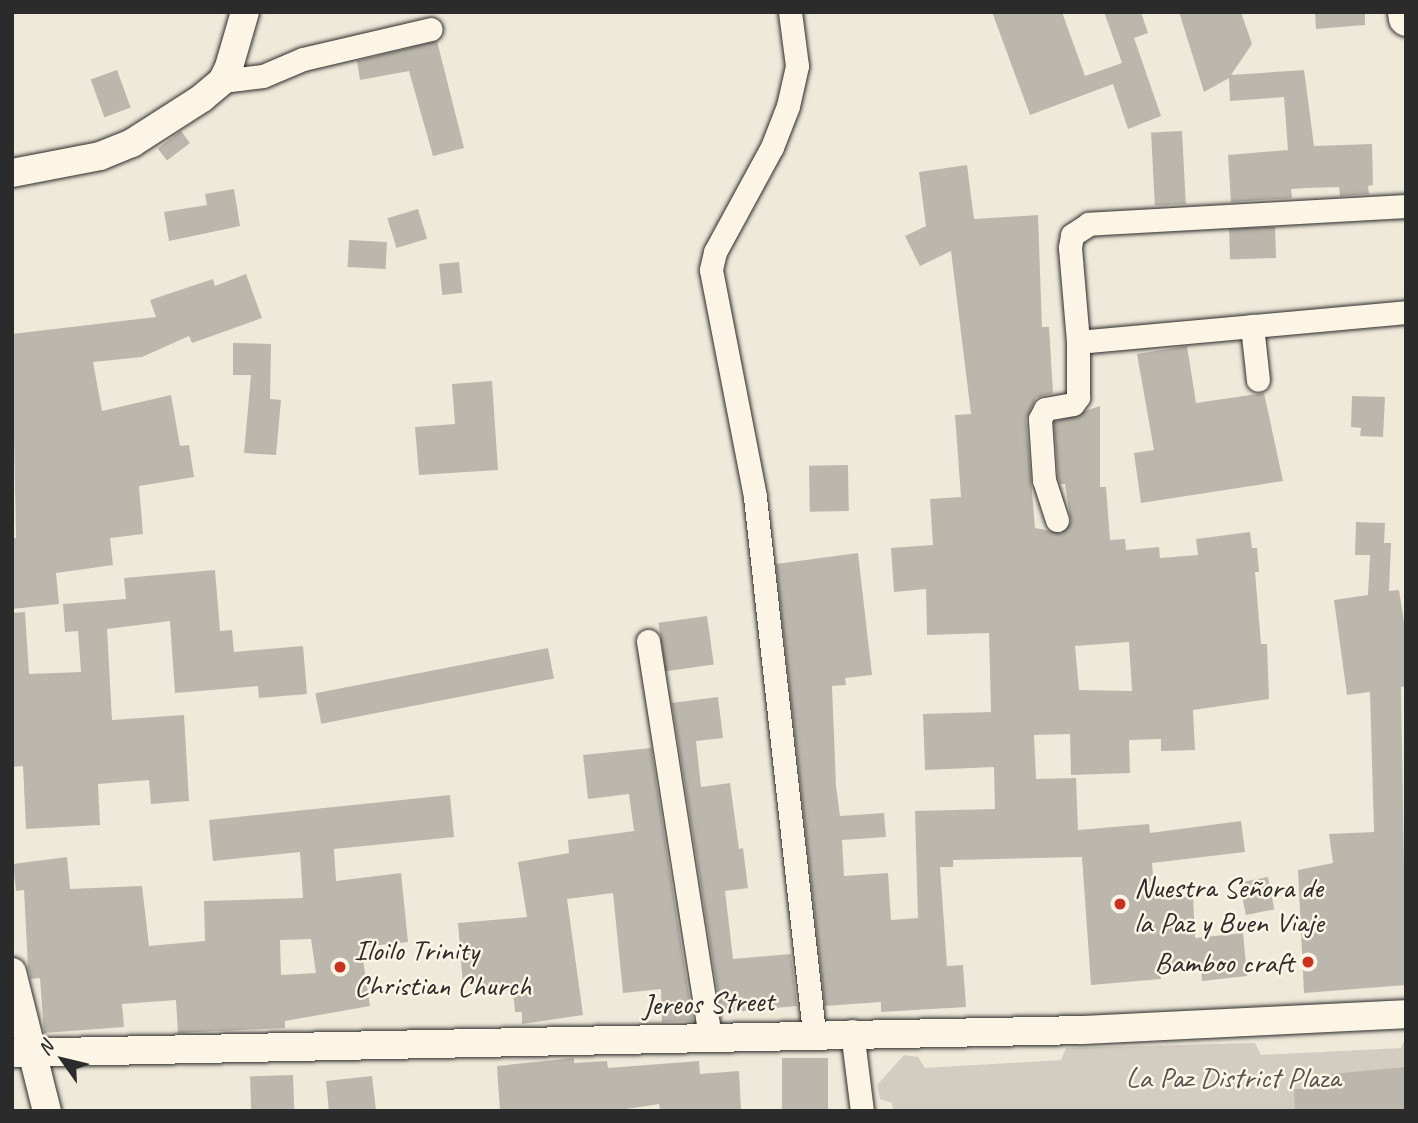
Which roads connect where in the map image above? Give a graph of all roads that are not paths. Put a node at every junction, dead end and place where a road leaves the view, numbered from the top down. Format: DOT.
graph roads {
  1 [pos="245,12"];
  2 [pos="790,12"];
  3 [pos="1405,12"];
  4 [pos="1406,18"];
  5 [pos="430,29"];
  6 [pos="222,81"];
  7 [pos="12,173"];
  8 [pos="1406,206"];
  9 [pos="1406,312"];
  10 [pos="1252,326"];
  11 [pos="1078,342"];
  12 [pos="1258,380"];
  13 [pos="1057,520"];
  14 [pos="648,641"];
  15 [pos="12,972"];
  16 [pos="1406,1014"];
  17 [pos="852,1031"];
  18 [pos="814,1032"];
  19 [pos="710,1035"];
  20 [pos="22,1054"];
  21 [pos="47,1111"];
  22 [pos="862,1111"];
  1 -- 6 [label="street"];
  2 -- 18 [label="street"];
  3 -- 4 [label="main road"];
  5 -- 6 [label="street"];
  6 -- 7 [label="street"];
  8 -- 11 [label="street"];
  9 -- 10 [label="street"];
  10 -- 11 [label="street"];
  10 -- 12 [label="street"];
  11 -- 13 [label="street"];
  14 -- 19 [label="street"];
  15 -- 20 [label="street"];
  16 -- 17 [label="street, Jereos Street"];
  17 -- 18 [label="street, Jereos Street"];
  17 -- 22 [label="street"];
  18 -- 19 [label="street, Jereos Street"];
  19 -- 20 [label="street, Jereos Street"];
  20 -- 21 [label="street"];
}
